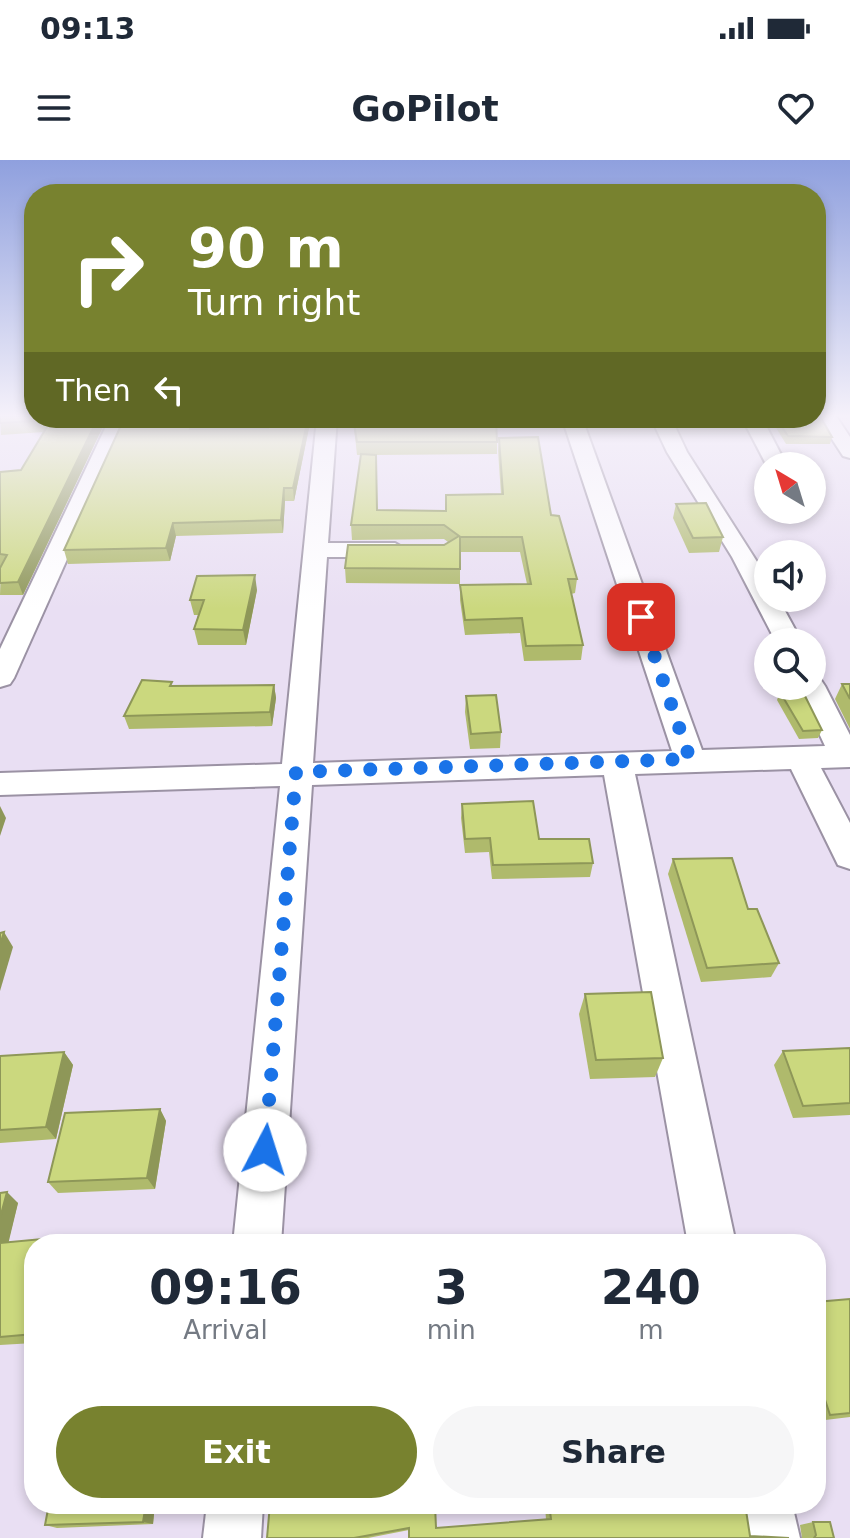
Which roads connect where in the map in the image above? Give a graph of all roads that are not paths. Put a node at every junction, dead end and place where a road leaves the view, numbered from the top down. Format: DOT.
graph roads {
  1 [pos="91,480"];
  2 [pos="321,480"];
  3 [pos="594,480"];
  4 [pos="695,480"];
  5 [pos="315,550"];
  6 [pos="415,550"];
  7 [pos="782,628"];
  8 [pos="0,678"];
  9 [pos="818,700"];
  10 [pos="800,756"];
  11 [pos="848,756"];
  12 [pos="690,759"];
  13 [pos="617,762"];
  14 [pos="296,772"];
  15 [pos="0,784"];
  16 [pos="850,856"];
  17 [pos="258,1234"];
  18 [pos="710,1234"];
  19 [pos="234,1514"];
  20 [pos="766,1514"];
  21 [pos="232,1538"];
  22 [pos="771,1538"];
  1 -- 8 [label="street"];
  2 -- 5 [label="street"];
  3 -- 12 [label="street"];
  4 -- 7 [label="street"];
  5 -- 6 [label="street"];
  5 -- 14 [label="street"];
  9 -- 11 [label="street"];
  10 -- 11 [label="street"];
  10 -- 12 [label="street"];
  10 -- 16 [label="street"];
  12 -- 13 [label="street"];
  13 -- 14 [label="street"];
  13 -- 18 [label="street"];
  14 -- 15 [label="street"];
  14 -- 17 [label="street"];
  19 -- 21 [label="street"];
  20 -- 22 [label="street"];
}
